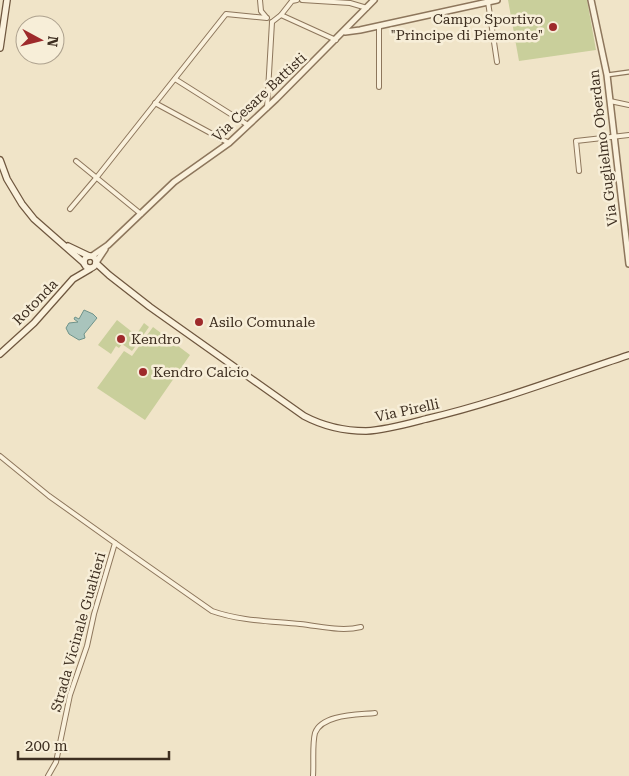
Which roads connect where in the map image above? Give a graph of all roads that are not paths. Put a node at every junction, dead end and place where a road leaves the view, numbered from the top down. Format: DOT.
graph roads {
  1 [pos="7,0"];
  2 [pos="260,0"];
  3 [pos="297,0"];
  4 [pos="302,0"];
  5 [pos="374,0"];
  6 [pos="497,0"];
  7 [pos="592,0"];
  8 [pos="488,2"];
  9 [pos="367,8"];
  10 [pos="280,15"];
  11 [pos="267,18"];
  12 [pos="272,22"];
  13 [pos="379,26"];
  14 [pos="344,32"];
  15 [pos="336,40"];
  16 [pos="0,48"];
  17 [pos="497,62"];
  18 [pos="629,72"];
  19 [pos="607,75"];
  20 [pos="175,79"];
  21 [pos="379,87"];
  22 [pos="610,101"];
  23 [pos="155,103"];
  24 [pos="629,105"];
  25 [pos="267,108"];
  26 [pos="248,125"];
  27 [pos="629,135"];
  28 [pos="615,137"];
  29 [pos="229,143"];
  30 [pos="0,160"];
  31 [pos="76,161"];
  32 [pos="580,171"];
  33 [pos="97,177"];
  34 [pos="70,209"];
  35 [pos="141,214"];
  36 [pos="63,243"];
  37 [pos="94,259"];
  38 [pos="84,263"];
  39 [pos="629,264"];
  40 [pos="90,269"];
  41 [pos="108,275"];
  42 [pos="73,279"];
  43 [pos="0,354"];
  44 [pos="629,355"];
  45 [pos="0,456"];
  46 [pos="115,543"];
  47 [pos="362,627"];
  48 [pos="375,713"];
  49 [pos="48,776"];
  50 [pos="313,776"];
  1 -- 16 [label="main road"];
  2 -- 11 [label="street"];
  3 -- 10 [label="street"];
  4 -- 9 [label="street"];
  5 -- 9 [label="street, Via Cesare Battisti"];
  6 -- 8 [label="street"];
  7 -- 19 [label="street, Via Guglielmo Oberdan"];
  8 -- 13 [label="street"];
  8 -- 17 [label="street"];
  9 -- 14 [label="street, Via Cesare Battisti"];
  10 -- 12 [label="street"];
  10 -- 15 [label="street"];
  11 -- 12 [label="street"];
  11 -- 20 [label="street"];
  12 -- 25 [label="street"];
  13 -- 14 [label="street"];
  13 -- 21 [label="street"];
  14 -- 15 [label="street, Via Cesare Battisti"];
  15 -- 25 [label="street, Via Cesare Battisti"];
  18 -- 19 [label="street"];
  19 -- 22 [label="street, Via Guglielmo Oberdan"];
  20 -- 23 [label="street"];
  20 -- 26 [label="street"];
  22 -- 24 [label="street"];
  22 -- 28 [label="street, Via Guglielmo Oberdan"];
  23 -- 29 [label="street"];
  23 -- 33 [label="street"];
  25 -- 26 [label="street, Via Cesare Battisti"];
  26 -- 29 [label="street, Via Cesare Battisti"];
  27 -- 28 [label="street"];
  28 -- 32 [label="street"];
  28 -- 39 [label="street, Via Guglielmo Oberdan"];
  29 -- 35 [label="street, Via Cesare Battisti"];
  30 -- 36 [label="main road"];
  31 -- 33 [label="street"];
  33 -- 34 [label="street"];
  33 -- 35 [label="street"];
  35 -- 37 [label="street, Via Cesare Battisti"];
  36 -- 37 [label="main road"];
  36 -- 38 [label="main road"];
  37 -- 38 [label="main road"];
  37 -- 40 [label="main road"];
  37 -- 41 [label="main road, Via Pirelli"];
  38 -- 40 [label="main road"];
  38 -- 42 [label="main road"];
  40 -- 41 [label="main road, Via Pirelli"];
  40 -- 42 [label="main road, Rotonda"];
  41 -- 44 [label="main road, Via Pirelli"];
  42 -- 43 [label="main road, Rotonda"];
  45 -- 46 [label="street, Strada Vicinale Gualtieri"];
  46 -- 47 [label="street"];
  46 -- 49 [label="street, Strada Vicinale Gualtieri"];
  48 -- 50 [label="street"];
}
